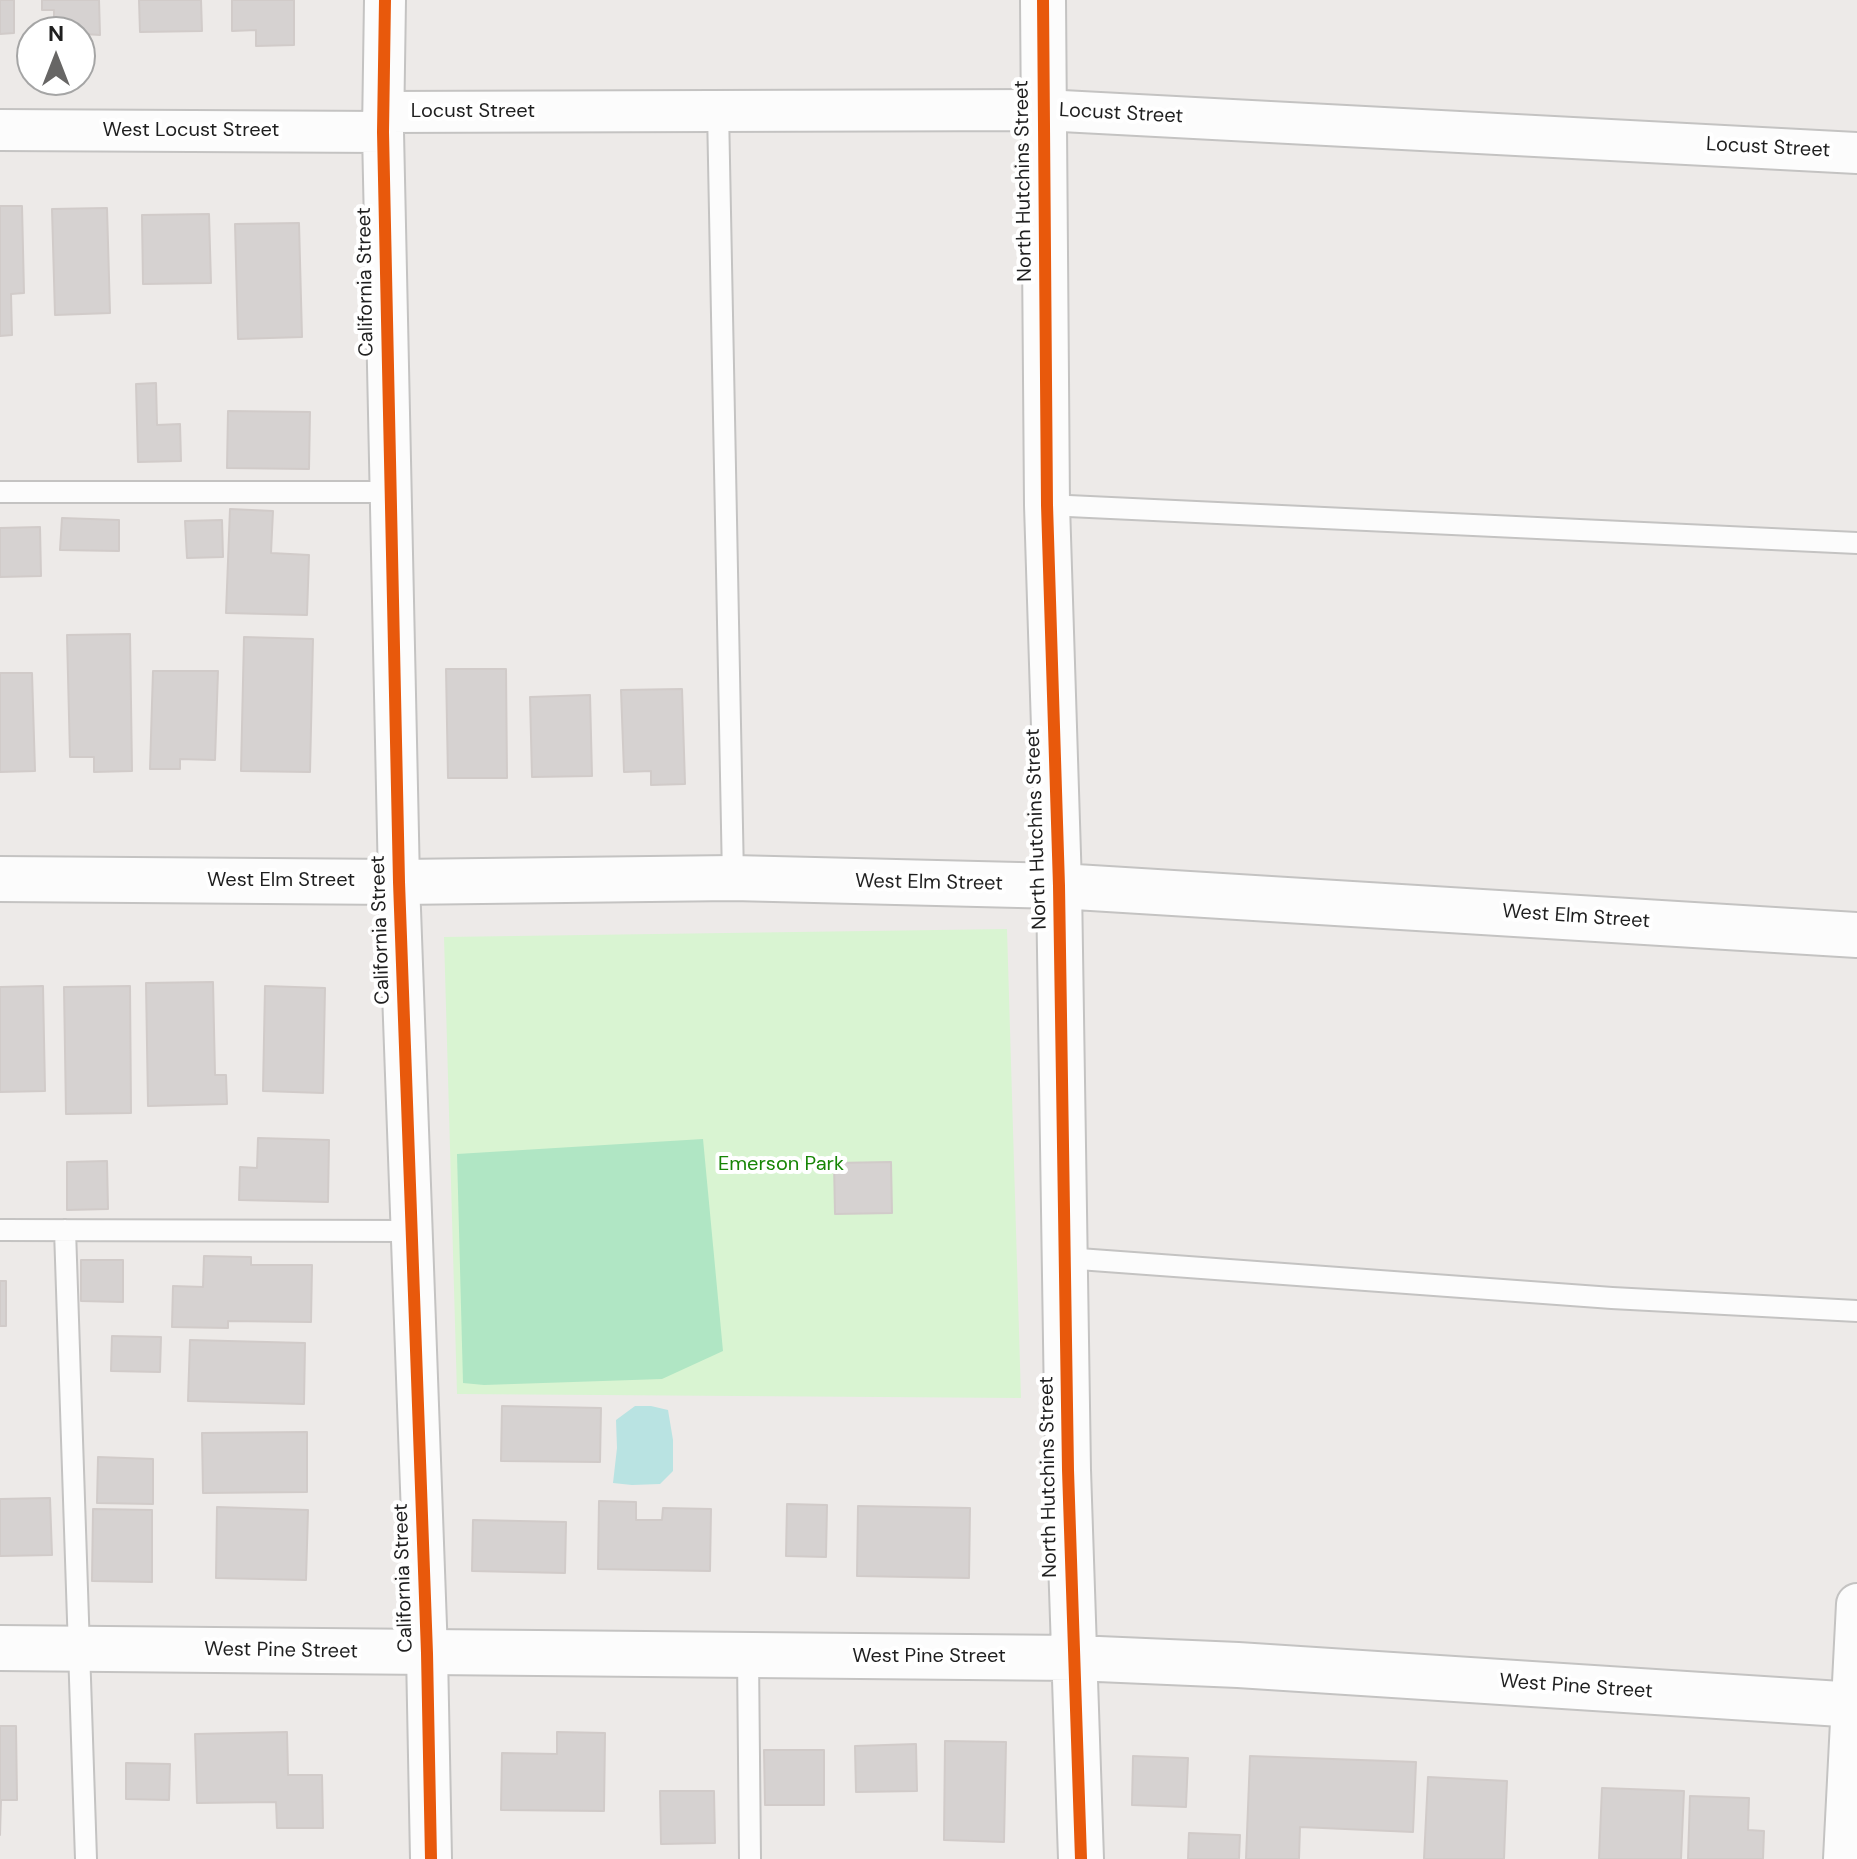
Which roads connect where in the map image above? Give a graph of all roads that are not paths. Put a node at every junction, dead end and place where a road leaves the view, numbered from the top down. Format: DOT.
graph roads {
  1 [pos="385,0"];
  2 [pos="1043,0"];
  3 [pos="718,110"];
  4 [pos="1043,110"];
  5 [pos="383,122"];
  6 [pos="0,130"];
  7 [pos="1857,153"];
  8 [pos="0,492"];
  9 [pos="391,492"];
  10 [pos="1047,505"];
  11 [pos="1857,543"];
  12 [pos="733,878"];
  13 [pos="0,879"];
  14 [pos="399,882"];
  15 [pos="1059,886"];
  16 [pos="1857,935"];
  17 [pos="0,1230"];
  18 [pos="65,1230"];
  19 [pos="411,1231"];
  20 [pos="1065,1258"];
  21 [pos="1857,1311"];
  22 [pos="1857,1604"];
  23 [pos="0,1648"];
  24 [pos="79,1649"];
  25 [pos="427,1653"];
  26 [pos="748,1656"];
  27 [pos="1075,1658"];
  28 [pos="1855,1705"];
  29 [pos="86,1859"];
  30 [pos="431,1859"];
  31 [pos="750,1859"];
  32 [pos="1081,1859"];
  33 [pos="1844,1859"];
  1 -- 5 [label="street, California Street"];
  2 -- 4 [label="street, North Hutchins Street"];
  3 -- 4 [label="street, Locust Street"];
  3 -- 5 [label="street, Locust Street"];
  3 -- 12 [label="lane"];
  4 -- 7 [label="street, Locust Street"];
  4 -- 10 [label="street, North Hutchins Street"];
  5 -- 6 [label="street, West Locust Street"];
  5 -- 9 [label="street, California Street"];
  8 -- 9 [label="lane"];
  9 -- 14 [label="street, California Street"];
  10 -- 11 [label="lane"];
  10 -- 15 [label="street, North Hutchins Street"];
  12 -- 14 [label="street, West Elm Street"];
  12 -- 15 [label="street, West Elm Street"];
  13 -- 14 [label="street, West Elm Street"];
  14 -- 19 [label="street, California Street"];
  15 -- 16 [label="street, West Elm Street"];
  15 -- 20 [label="street, North Hutchins Street"];
  17 -- 18 [label="lane"];
  18 -- 19 [label="lane"];
  18 -- 24 [label="lane"];
  19 -- 25 [label="street, California Street"];
  20 -- 21 [label="lane"];
  20 -- 27 [label="street, North Hutchins Street"];
  22 -- 28 [label="street"];
  23 -- 24 [label="street, West Pine Street"];
  24 -- 25 [label="street, West Pine Street"];
  24 -- 29 [label="lane"];
  25 -- 26 [label="street, West Pine Street"];
  25 -- 30 [label="street, California Street"];
  26 -- 27 [label="street, West Pine Street"];
  26 -- 31 [label="lane"];
  27 -- 28 [label="street, West Pine Street"];
  27 -- 32 [label="street, North Hutchins Street"];
  28 -- 33 [label="street"];
}
